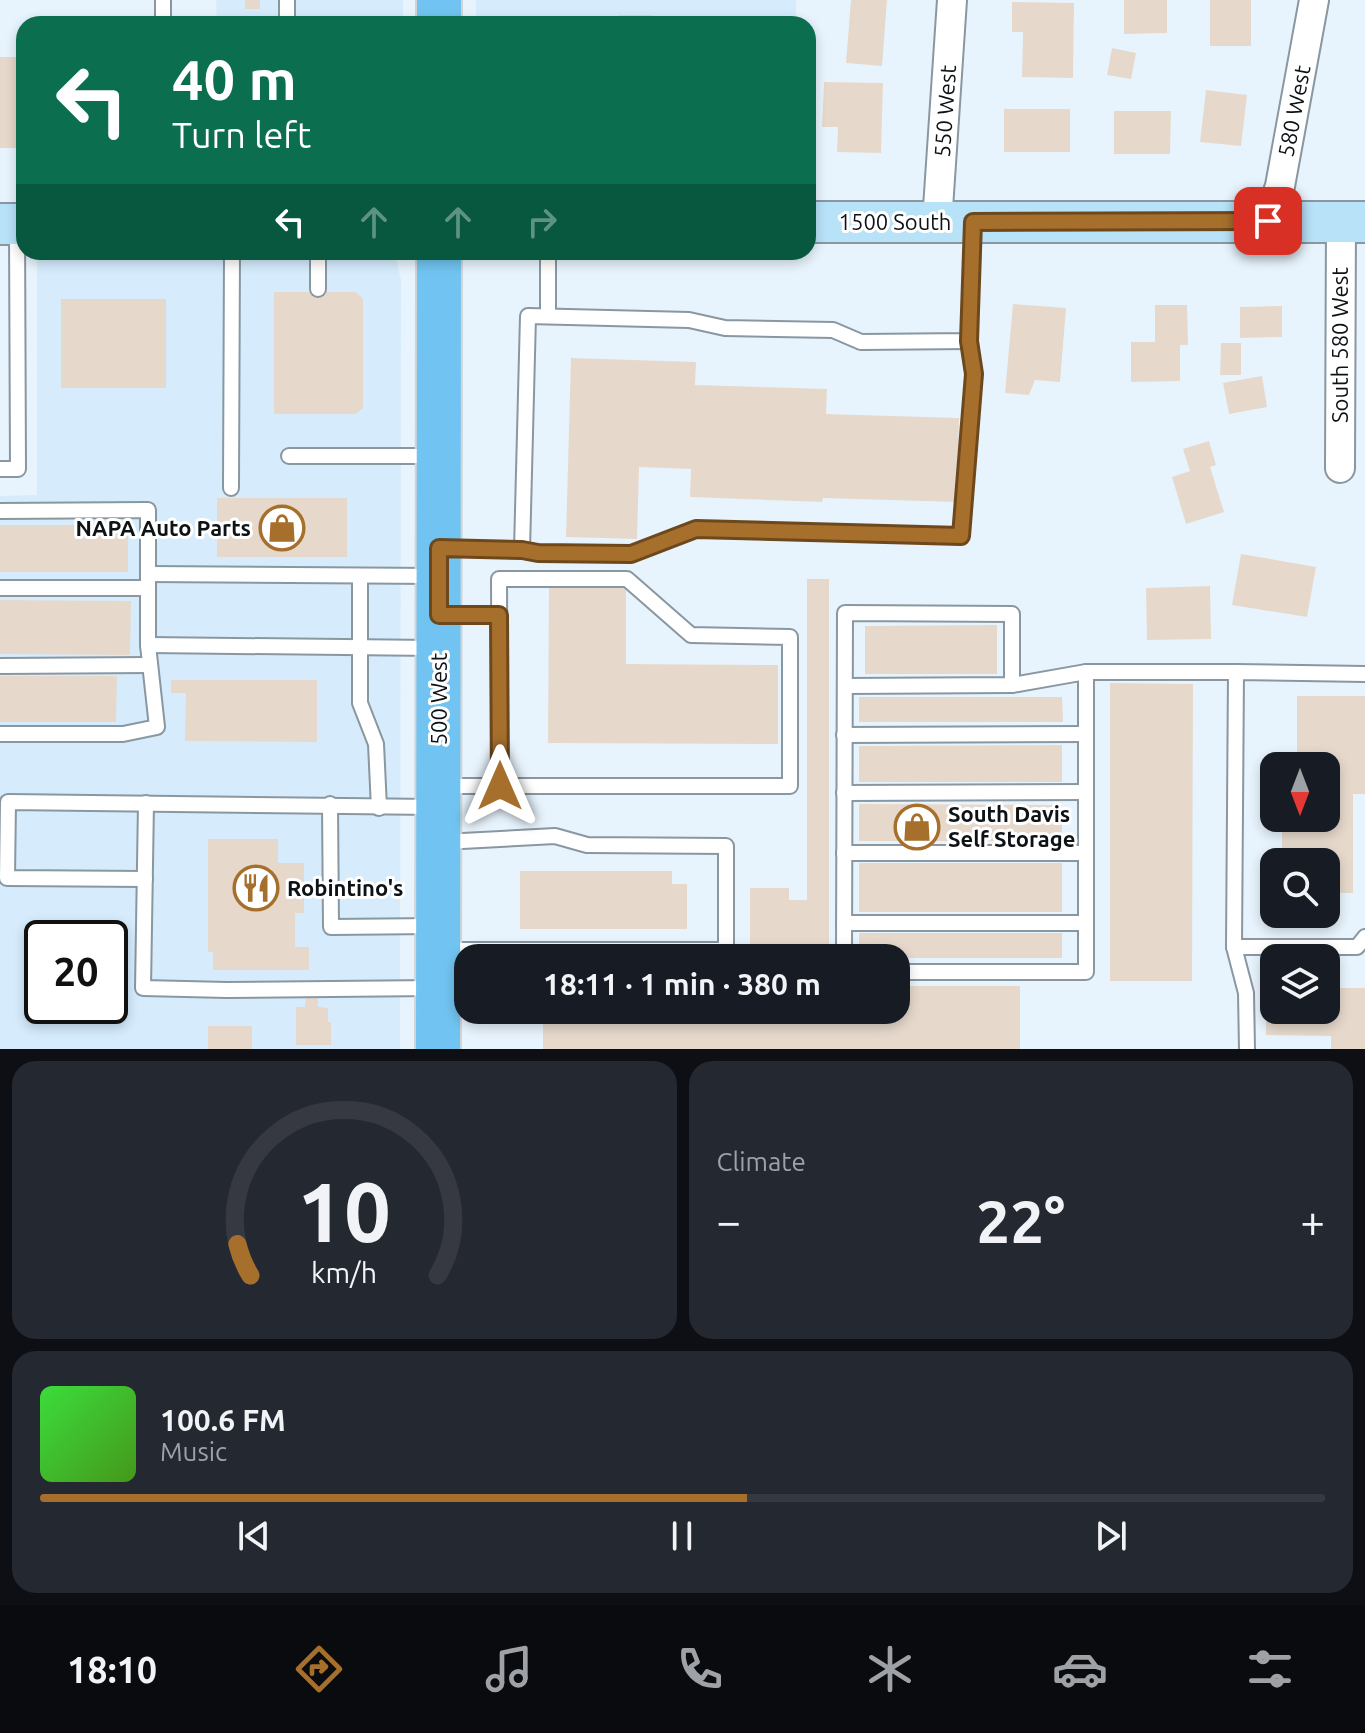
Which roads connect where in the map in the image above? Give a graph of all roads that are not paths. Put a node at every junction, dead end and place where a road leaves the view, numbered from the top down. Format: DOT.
graph roads {
  1 [pos="952,0"];
  2 [pos="1314,0"];
  3 [pos="1268,221"];
  4 [pos="816,222"];
  5 [pos="955,222"];
  6 [pos="1353,222"];
  7 [pos="14,224"];
  8 [pos="232,260"];
  9 [pos="318,260"];
  10 [pos="439,260"];
  11 [pos="548,260"];
  12 [pos="318,289"];
  13 [pos="548,316"];
  14 [pos="969,341"];
  15 [pos="289,456"];
  16 [pos="439,456"];
  17 [pos="1340,468"];
  18 [pos="0,469"];
  19 [pos="231,488"];
  20 [pos="0,511"];
  21 [pos="522,550"];
  22 [pos="360,576"];
  23 [pos="148,581"];
  24 [pos="0,588"];
  25 [pos="439,597"];
  26 [pos="499,615"];
  27 [pos="148,645"];
  28 [pos="360,647"];
  29 [pos="150,665"];
  30 [pos="0,666"];
  31 [pos="1086,672"];
  32 [pos="1236,672"];
  33 [pos="1365,674"];
  34 [pos="1012,685"];
  35 [pos="845,686"];
  36 [pos="0,734"];
  37 [pos="1086,734"];
  38 [pos="844,735"];
  39 [pos="500,786"];
  40 [pos="1086,792"];
  41 [pos="844,793"];
  42 [pos="146,803"];
  43 [pos="330,804"];
  44 [pos="379,808"];
  45 [pos="438,812"];
  46 [pos="844,853"];
  47 [pos="1086,853"];
  48 [pos="145,879"];
  49 [pos="844,923"];
  50 [pos="1086,923"];
  51 [pos="1365,937"];
  52 [pos="844,944"];
  53 [pos="1234,947"];
  54 [pos="438,954"];
  55 [pos="910,972"];
  56 [pos="438,1049"];
  57 [pos="1247,1049"];
  1 -- 5 [label="street, 550 West"];
  2 -- 3 [label="street, 580 West"];
  3 -- 5 [label="street, 1500 South"];
  3 -- 6 [label="street, 1500 South"];
  4 -- 5 [label="street, 1500 South"];
  5 -- 14 [label="lane"];
  6 -- 17 [label="street, South 580 West"];
  7 -- 18 [label="lane"];
  8 -- 19 [label="lane"];
  9 -- 12 [label="lane"];
  10 -- 16 [label="main road, 500 West"];
  11 -- 13 [label="lane"];
  13 -- 14 [label="lane"];
  13 -- 21 [label="lane"];
  14 -- 21 [label="lane"];
  15 -- 16 [label="lane"];
  16 -- 25 [label="main road, 500 West"];
  20 -- 23 [label="lane"];
  21 -- 25 [label="lane"];
  22 -- 23 [label="lane"];
  22 -- 25 [label="lane"];
  22 -- 28 [label="lane"];
  23 -- 24 [label="lane"];
  23 -- 27 [label="lane"];
  25 -- 26 [label="lane"];
  25 -- 28 [label="lane"];
  25 -- 45 [label="main road, 500 West"];
  26 -- 39 [label="lane"];
  26 -- 39 [label="lane"];
  27 -- 28 [label="lane"];
  27 -- 29 [label="lane"];
  28 -- 44 [label="lane"];
  29 -- 30 [label="lane"];
  29 -- 36 [label="lane"];
  31 -- 32 [label="lane"];
  31 -- 34 [label="lane"];
  31 -- 37 [label="lane"];
  32 -- 33 [label="lane"];
  32 -- 53 [label="lane"];
  34 -- 35 [label="lane"];
  34 -- 35 [label="lane"];
  35 -- 38 [label="lane"];
  37 -- 38 [label="lane"];
  37 -- 40 [label="lane"];
  38 -- 41 [label="lane"];
  39 -- 45 [label="lane"];
  40 -- 41 [label="lane"];
  40 -- 47 [label="lane"];
  41 -- 46 [label="lane"];
  42 -- 43 [label="lane"];
  42 -- 48 [label="lane"];
  42 -- 48 [label="lane"];
  43 -- 44 [label="lane"];
  43 -- 54 [label="lane"];
  44 -- 45 [label="lane"];
  45 -- 54 [label="main road, 500 West"];
  45 -- 54 [label="lane"];
  46 -- 47 [label="lane"];
  46 -- 49 [label="lane"];
  47 -- 50 [label="lane"];
  48 -- 54 [label="lane"];
  49 -- 50 [label="lane"];
  49 -- 52 [label="lane"];
  50 -- 55 [label="lane"];
  51 -- 53 [label="lane"];
  53 -- 57 [label="lane"];
  54 -- 56 [label="main road, 500 West"];
}
